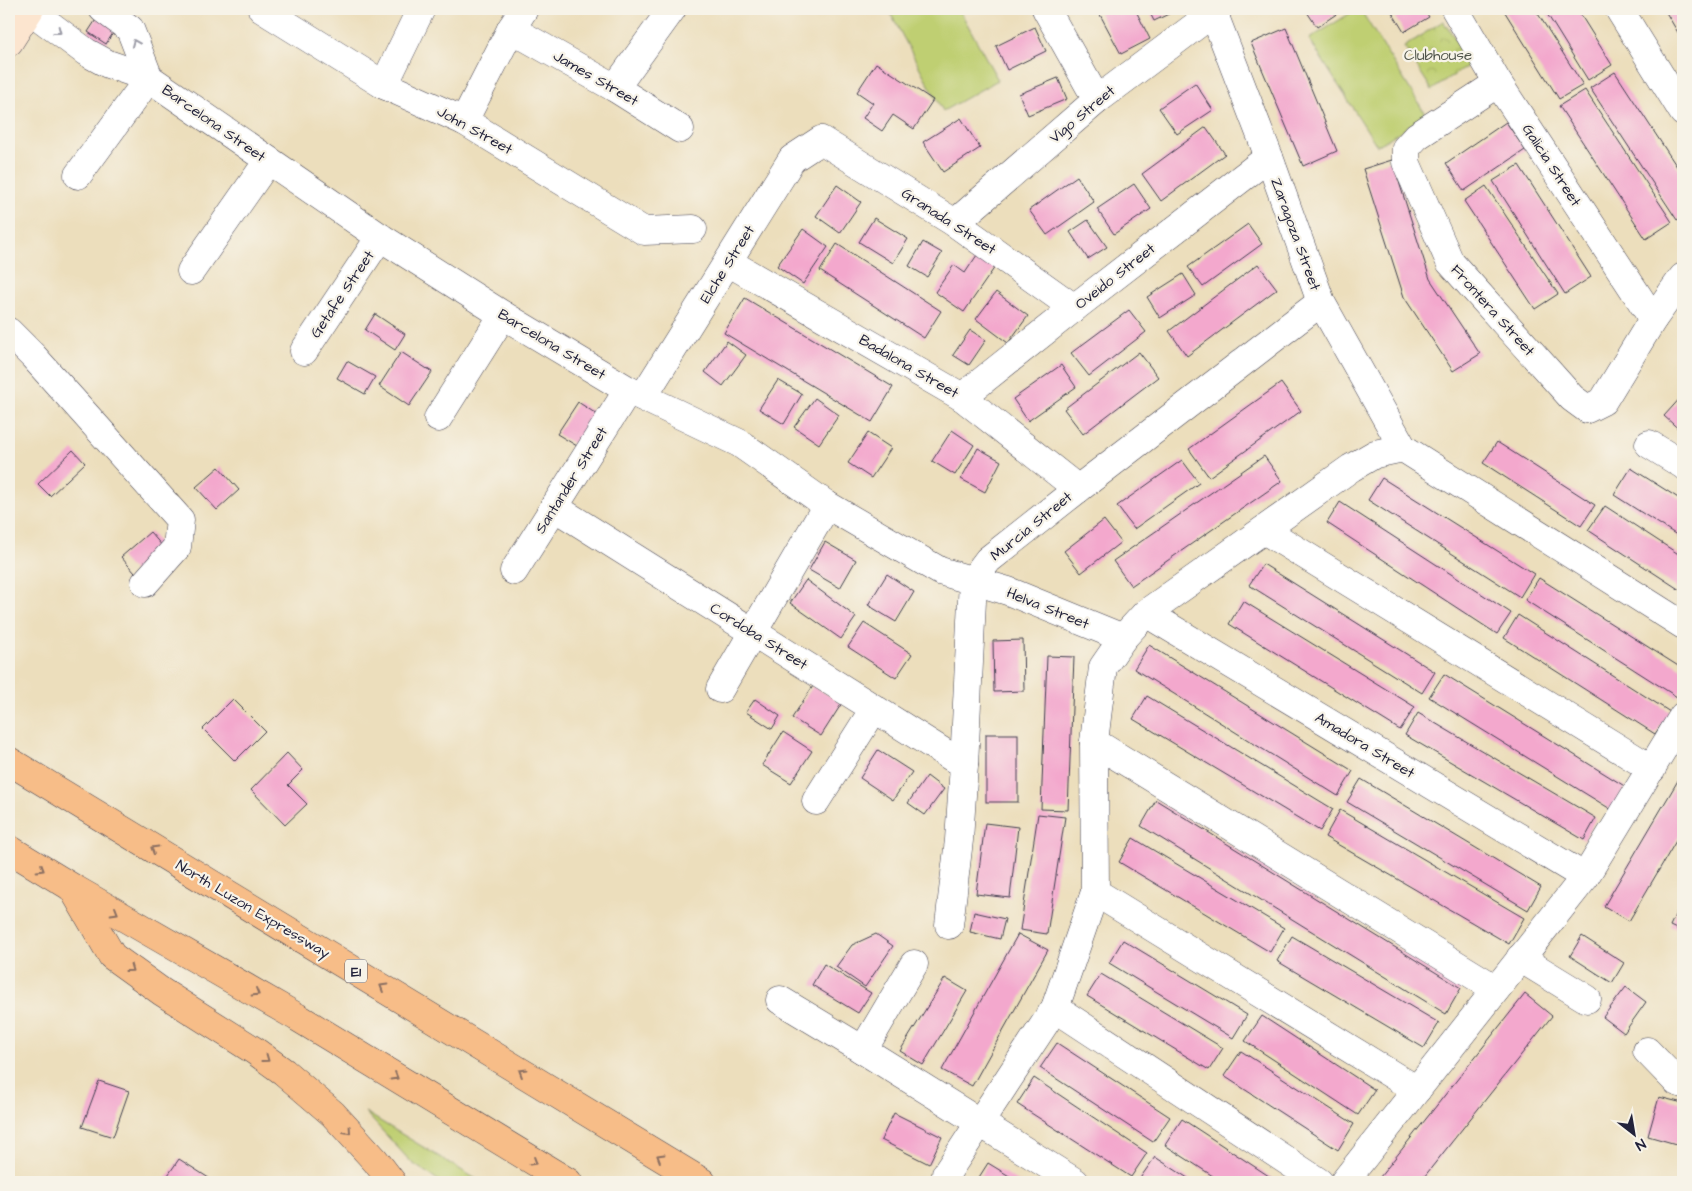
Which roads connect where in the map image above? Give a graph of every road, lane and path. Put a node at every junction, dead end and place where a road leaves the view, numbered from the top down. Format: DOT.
graph roads {
  1 [pos="30,9"];
  2 [pos="103,9"];
  3 [pos="262,9"];
  4 [pos="421,9"];
  5 [pos="672,9"];
  6 [pos="1046,9"];
  7 [pos="1455,9"];
  8 [pos="1619,9"];
  9 [pos="1214,10"];
  10 [pos="295,17"];
  11 [pos="518,19"];
  12 [pos="9,42"];
  13 [pos="149,78"];
  14 [pos="1498,83"];
  15 [pos="384,85"];
  16 [pos="615,88"];
  17 [pos="1097,100"];
  18 [pos="1683,112"];
  19 [pos="464,121"];
  20 [pos="680,129"];
  21 [pos="821,140"];
  22 [pos="1269,157"];
  23 [pos="268,161"];
  24 [pos="78,175"];
  25 [pos="954,223"];
  26 [pos="693,229"];
  27 [pos="380,237"];
  28 [pos="728,262"];
  29 [pos="191,271"];
  30 [pos="1683,277"];
  31 [pos="1321,302"];
  32 [pos="1074,308"];
  33 [pos="503,315"];
  34 [pos="1653,319"];
  35 [pos="9,332"];
  36 [pos="304,351"];
  37 [pos="635,393"];
  38 [pos="962,397"];
  39 [pos="438,418"];
  40 [pos="1649,444"];
  41 [pos="1403,448"];
  42 [pos="1683,465"];
  43 [pos="1078,489"];
  44 [pos="827,505"];
  45 [pos="554,507"];
  46 [pos="1264,530"];
  47 [pos="514,570"];
  48 [pos="973,580"];
  49 [pos="146,583"];
  50 [pos="1146,612"];
  51 [pos="1683,625"];
  52 [pos="753,631"];
  53 [pos="1123,638"];
  54 [pos="720,689"];
  55 [pos="874,709"];
  56 [pos="1683,716"];
  57 [pos="1094,742"];
  58 [pos="9,761"];
  59 [pos="964,765"];
  60 [pos="1652,769"];
  61 [pos="816,801"];
  62 [pos="9,849"];
  63 [pos="1585,877"];
  64 [pos="73,888"];
  65 [pos="1095,892"];
  66 [pos="949,925"];
  67 [pos="1520,958"];
  68 [pos="914,964"];
  69 [pos="1496,989"];
  70 [pos="1588,999"];
  71 [pos="780,1000"];
  72 [pos="1055,1008"];
  73 [pos="863,1050"];
  74 [pos="1647,1050"];
  75 [pos="1683,1084"];
  76 [pos="1417,1090"];
  77 [pos="980,1123"];
  78 [pos="946,1174"];
  79 [pos="392,1182"];
  80 [pos="568,1182"];
  81 [pos="702,1182"];
  82 [pos="1075,1182"];
  83 [pos="1319,1182"];
  84 [pos="1344,1182"];
  1 -- 12 [label="main road"];
  1 -- 13 [label="street, Barcelona Street, one-way"];
  13 -- 2 [label="street, Barcelona Street, one-way"];
  3 -- 10 [label="street, John Street"];
  4 -- 15 [label="street"];
  5 -- 16 [label="street"];
  6 -- 17 [label="street"];
  7 -- 14 [label="street, Galicia Street"];
  8 -- 18 [label="street"];
  9 -- 17 [label="street, Vigo Street"];
  9 -- 22 [label="street, Zaragoza Street"];
  10 -- 15 [label="street, John Street"];
  11 -- 16 [label="street, James Street"];
  11 -- 19 [label="street"];
  13 -- 23 [label="street, Barcelona Street"];
  13 -- 24 [label="street"];
  14 -- 34 [label="street, Galicia Street"];
  14 -- 34 [label="street, Frontera Street"];
  15 -- 19 [label="street, John Street"];
  16 -- 20 [label="street, James Street"];
  17 -- 25 [label="street, Vigo Street"];
  19 -- 26 [label="street, John Street"];
  21 -- 25 [label="street, Granada Street"];
  21 -- 28 [label="street, Elche Street"];
  22 -- 31 [label="street, Zaragoza Street"];
  22 -- 32 [label="street, Oveido Street"];
  23 -- 27 [label="street, Barcelona Street"];
  23 -- 29 [label="street"];
  25 -- 32 [label="street, Granada Street"];
  27 -- 33 [label="street, Barcelona Street"];
  27 -- 36 [label="street, Getafe Street"];
  28 -- 37 [label="street, Elche Street"];
  28 -- 38 [label="street, Badalona Street"];
  30 -- 34 [label="street, Frontera Street"];
  31 -- 41 [label="street, Zaragoza Street"];
  31 -- 43 [label="street, Murcia Street"];
  32 -- 38 [label="street, Oveido Street"];
  33 -- 37 [label="street, Barcelona Street"];
  33 -- 39 [label="street"];
  35 -- 49 [label="street"];
  37 -- 44 [label="street, Barcelona Street"];
  37 -- 45 [label="street, Santander Street"];
  38 -- 43 [label="street, Badalona Street"];
  40 -- 42 [label="street"];
  41 -- 46 [label="street"];
  41 -- 51 [label="street"];
  43 -- 48 [label="street, Murcia Street"];
  44 -- 48 [label="street, Barcelona Street"];
  44 -- 52 [label="street"];
  45 -- 47 [label="street, Santander Street"];
  45 -- 52 [label="street, Cordoba Street"];
  46 -- 50 [label="street"];
  46 -- 60 [label="street"];
  48 -- 53 [label="street, Helva Street"];
  48 -- 59 [label="street"];
  50 -- 53 [label="street"];
  50 -- 63 [label="street, Amadora Street"];
  52 -- 54 [label="street"];
  52 -- 55 [label="street, Cordoba Street"];
  53 -- 57 [label="street"];
  55 -- 59 [label="street, Cordoba Street"];
  55 -- 61 [label="street"];
  56 -- 60 [label="street"];
  57 -- 65 [label="street"];
  57 -- 69 [label="street"];
  81 -- 58 [label="highway, North Luzon Expressway / E1, one-way"];
  59 -- 66 [label="street"];
  60 -- 63 [label="street"];
  62 -- 64 [label="highway, one-way"];
  63 -- 67 [label="street"];
  64 -- 79 [label="highway, one-way"];
  64 -- 80 [label="highway, one-way"];
  65 -- 72 [label="street"];
  65 -- 76 [label="street"];
  67 -- 69 [label="street"];
  67 -- 70 [label="street"];
  68 -- 73 [label="street"];
  69 -- 76 [label="street"];
  71 -- 73 [label="street"];
  72 -- 77 [label="street"];
  72 -- 83 [label="street"];
  73 -- 77 [label="street"];
  74 -- 75 [label="street"];
  76 -- 84 [label="street"];
  77 -- 78 [label="street"];
  77 -- 82 [label="street"];
}
